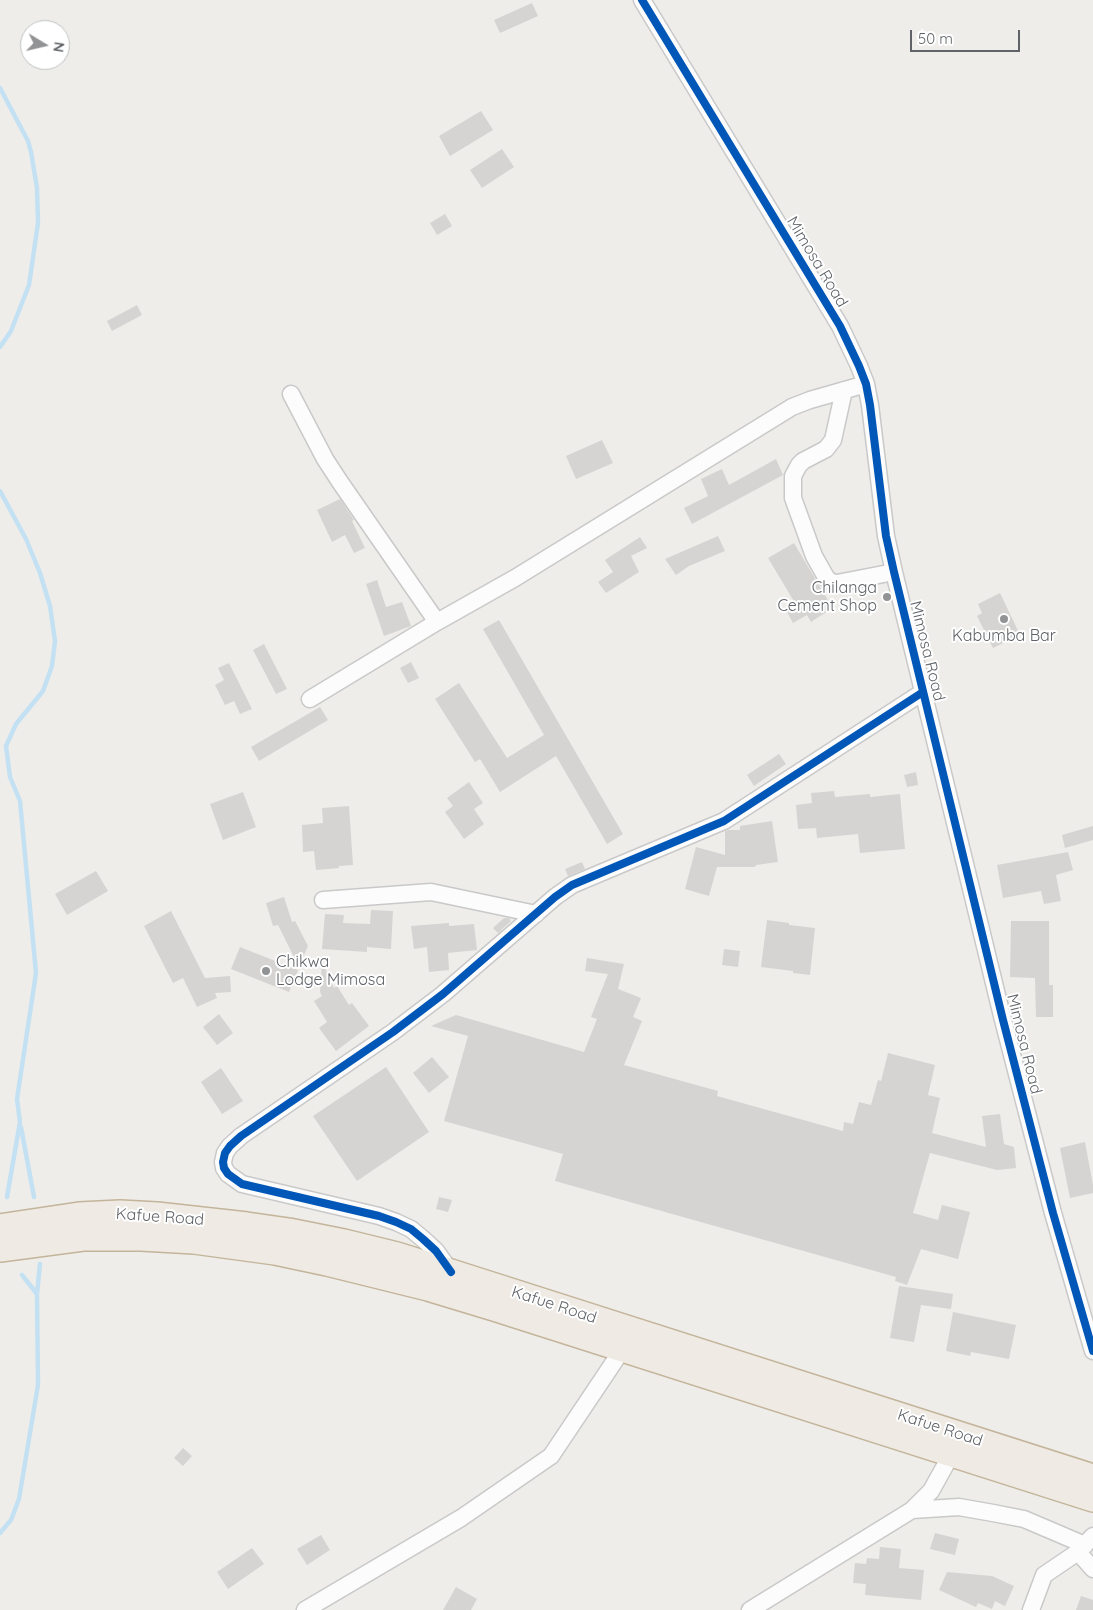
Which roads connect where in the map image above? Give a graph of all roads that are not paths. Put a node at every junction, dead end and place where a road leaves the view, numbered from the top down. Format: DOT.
graph roads {
  1 [pos="642,0"];
  2 [pos="866,384"];
  3 [pos="844,390"];
  4 [pos="291,394"];
  5 [pos="894,572"];
  6 [pos="437,622"];
  7 [pos="923,692"];
  8 [pos="310,699"];
  9 [pos="323,900"];
  10 [pos="536,914"];
  11 [pos="0,1227"];
  12 [pos="0,1249"];
  13 [pos="451,1272"];
  14 [pos="622,1350"];
  15 [pos="1093,1351"];
  16 [pos="952,1456"];
  17 [pos="1092,1476"];
  18 [pos="1093,1500"];
  19 [pos="912,1510"];
  20 [pos="1085,1544"];
  21 [pos="1093,1569"];
  22 [pos="305,1610"];
  23 [pos="750,1610"];
  24 [pos="1031,1610"];
  1 -- 2 [label="street, Mimosa Road"];
  2 -- 3 [label="street"];
  2 -- 5 [label="street, Mimosa Road"];
  3 -- 5 [label="street"];
  3 -- 6 [label="street"];
  4 -- 6 [label="street"];
  5 -- 7 [label="street, Mimosa Road"];
  6 -- 8 [label="street"];
  7 -- 10 [label="street"];
  7 -- 15 [label="street, Mimosa Road"];
  9 -- 10 [label="street"];
  10 -- 13 [label="street"];
  11 -- 13 [label="highway, Kafue Road"];
  12 -- 14 [label="highway, Kafue Road"];
  13 -- 17 [label="highway, Kafue Road"];
  14 -- 16 [label="highway, Kafue Road"];
  14 -- 22 [label="street"];
  16 -- 18 [label="highway, Kafue Road"];
  16 -- 19 [label="street"];
  19 -- 20 [label="street"];
  19 -- 23 [label="street"];
  20 -- 21 [label="street"];
  20 -- 24 [label="street"];
}
